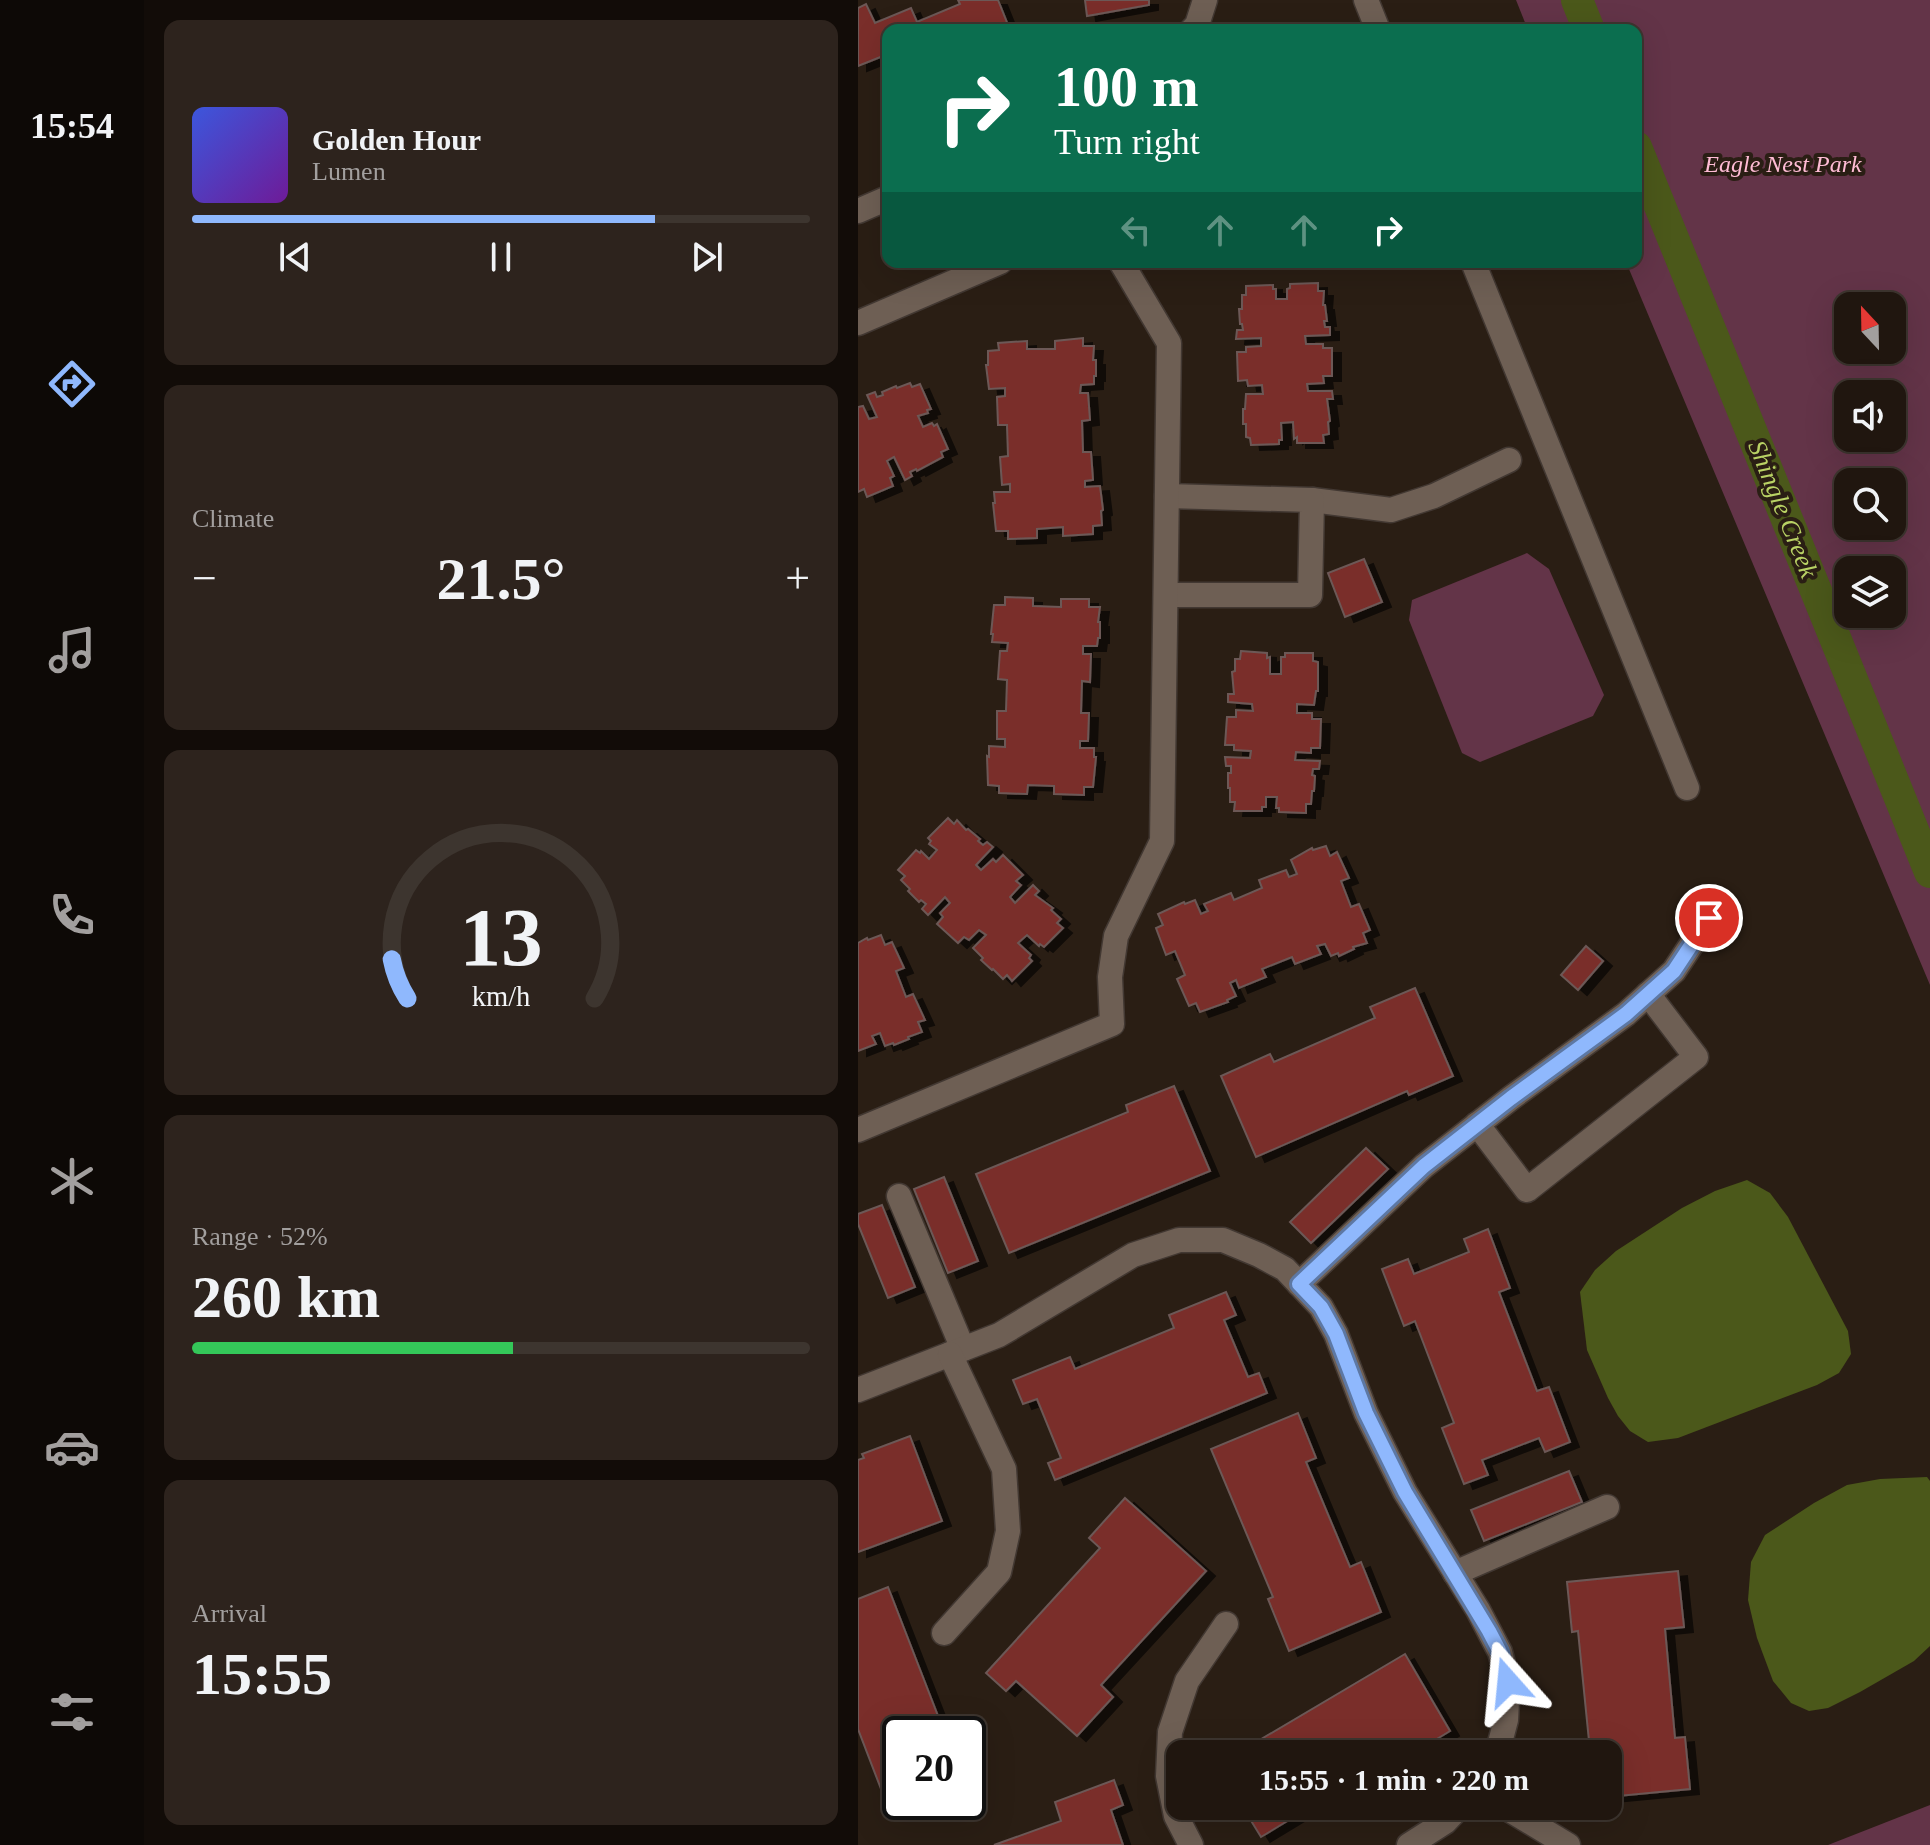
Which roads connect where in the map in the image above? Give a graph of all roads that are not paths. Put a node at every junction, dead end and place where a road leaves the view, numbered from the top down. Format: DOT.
graph roads {
  1 [pos="1205,0"];
  2 [pos="1366,0"];
  3 [pos="1197,24"];
  4 [pos="1376,24"];
  5 [pos="882,201"];
  6 [pos="858,211"];
  7 [pos="986,268"];
  8 [pos="1125,268"];
  9 [pos="1475,268"];
  10 [pos="858,323"];
  11 [pos="1509,460"];
  12 [pos="1167,496"];
  13 [pos="1312,500"];
  14 [pos="1166,595"];
  15 [pos="1687,788"];
  16 [pos="1709,918"];
  17 [pos="1648,994"];
  18 [pos="1477,1124"];
  19 [pos="858,1130"];
  20 [pos="899,1196"];
  21 [pos="1299,1284"];
  22 [pos="957,1352"];
  23 [pos="858,1390"];
  24 [pos="1607,1507"];
  25 [pos="1455,1573"];
  26 [pos="1226,1624"];
  27 [pos="944,1633"];
  28 [pos="1501,1740"];
  29 [pos="1447,1820"];
  30 [pos="1526,1820"];
  31 [pos="1191,1845"];
  32 [pos="1409,1845"];
  33 [pos="1568,1845"];
  1 -- 3 [label="lane"];
  2 -- 4 [label="lane"];
  5 -- 6 [label="lane"];
  7 -- 10 [label="lane"];
  8 -- 12 [label="lane"];
  9 -- 15 [label="lane"];
  11 -- 13 [label="lane"];
  12 -- 13 [label="lane"];
  12 -- 14 [label="lane"];
  13 -- 14 [label="lane"];
  14 -- 19 [label="lane"];
  16 -- 17 [label="lane"];
  17 -- 18 [label="lane"];
  17 -- 18 [label="lane"];
  18 -- 21 [label="lane"];
  20 -- 22 [label="lane"];
  21 -- 22 [label="lane"];
  21 -- 25 [label="lane"];
  22 -- 23 [label="lane"];
  22 -- 27 [label="lane"];
  24 -- 25 [label="lane"];
  25 -- 28 [label="lane"];
  26 -- 31 [label="lane"];
  29 -- 32 [label="lane"];
  30 -- 33 [label="lane"];
}
